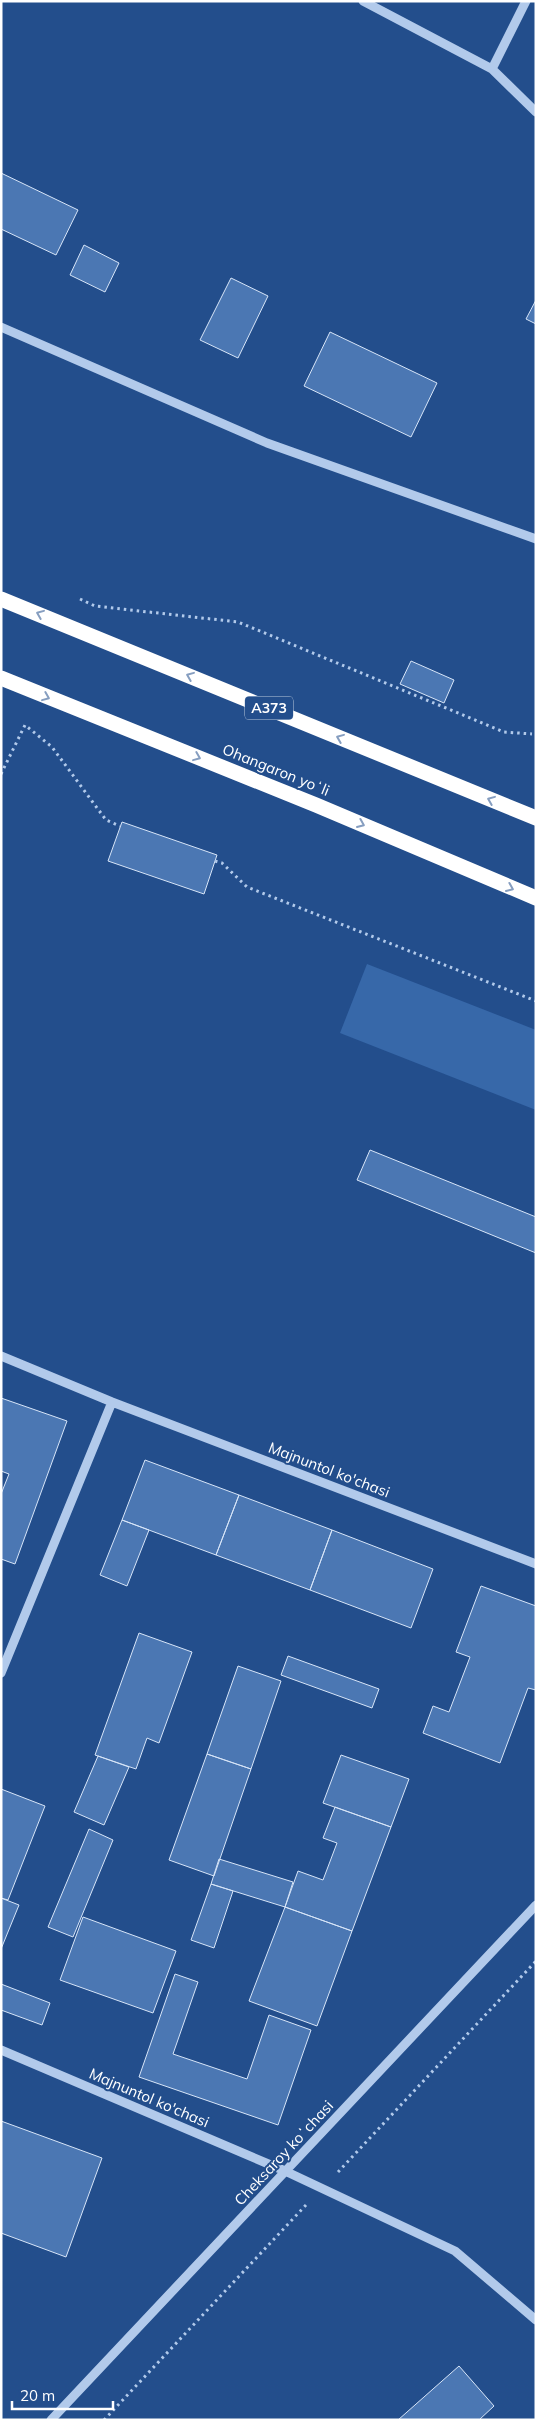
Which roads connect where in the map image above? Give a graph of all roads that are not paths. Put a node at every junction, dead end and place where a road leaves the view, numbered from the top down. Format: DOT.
graph roads {
  1 [pos="363,1"];
  2 [pos="526,1"];
  3 [pos="492,69"];
  4 [pos="536,112"];
  5 [pos="1,327"];
  6 [pos="536,539"];
  7 [pos="1,598"];
  8 [pos="1,678"];
  9 [pos="536,818"];
  10 [pos="536,898"];
  11 [pos="1,1356"];
  12 [pos="112,1402"];
  13 [pos="536,1564"];
  14 [pos="1,1673"];
  15 [pos="536,1905"];
  16 [pos="1,2050"];
  17 [pos="286,2171"];
  18 [pos="536,2320"];
  19 [pos="51,2420"];
  1 -- 3 [label="street"];
  2 -- 3 [label="street"];
  3 -- 4 [label="street"];
  5 -- 6 [label="street"];
  9 -- 7 [label="highway, A373, one-way"];
  8 -- 10 [label="highway, Ohangaron yoʻli, one-way"];
  11 -- 12 [label="street, Majnuntol ko'chasi"];
  12 -- 13 [label="street, Majnuntol ko'chasi"];
  12 -- 14 [label="street"];
  15 -- 17 [label="street, Cheksaroy koʻchasi"];
  16 -- 17 [label="street, Majnuntol ko'chasi"];
  17 -- 18 [label="street, Majnuntol ko'chasi"];
  17 -- 19 [label="street, Cheksaroy koʻchasi"];
}
